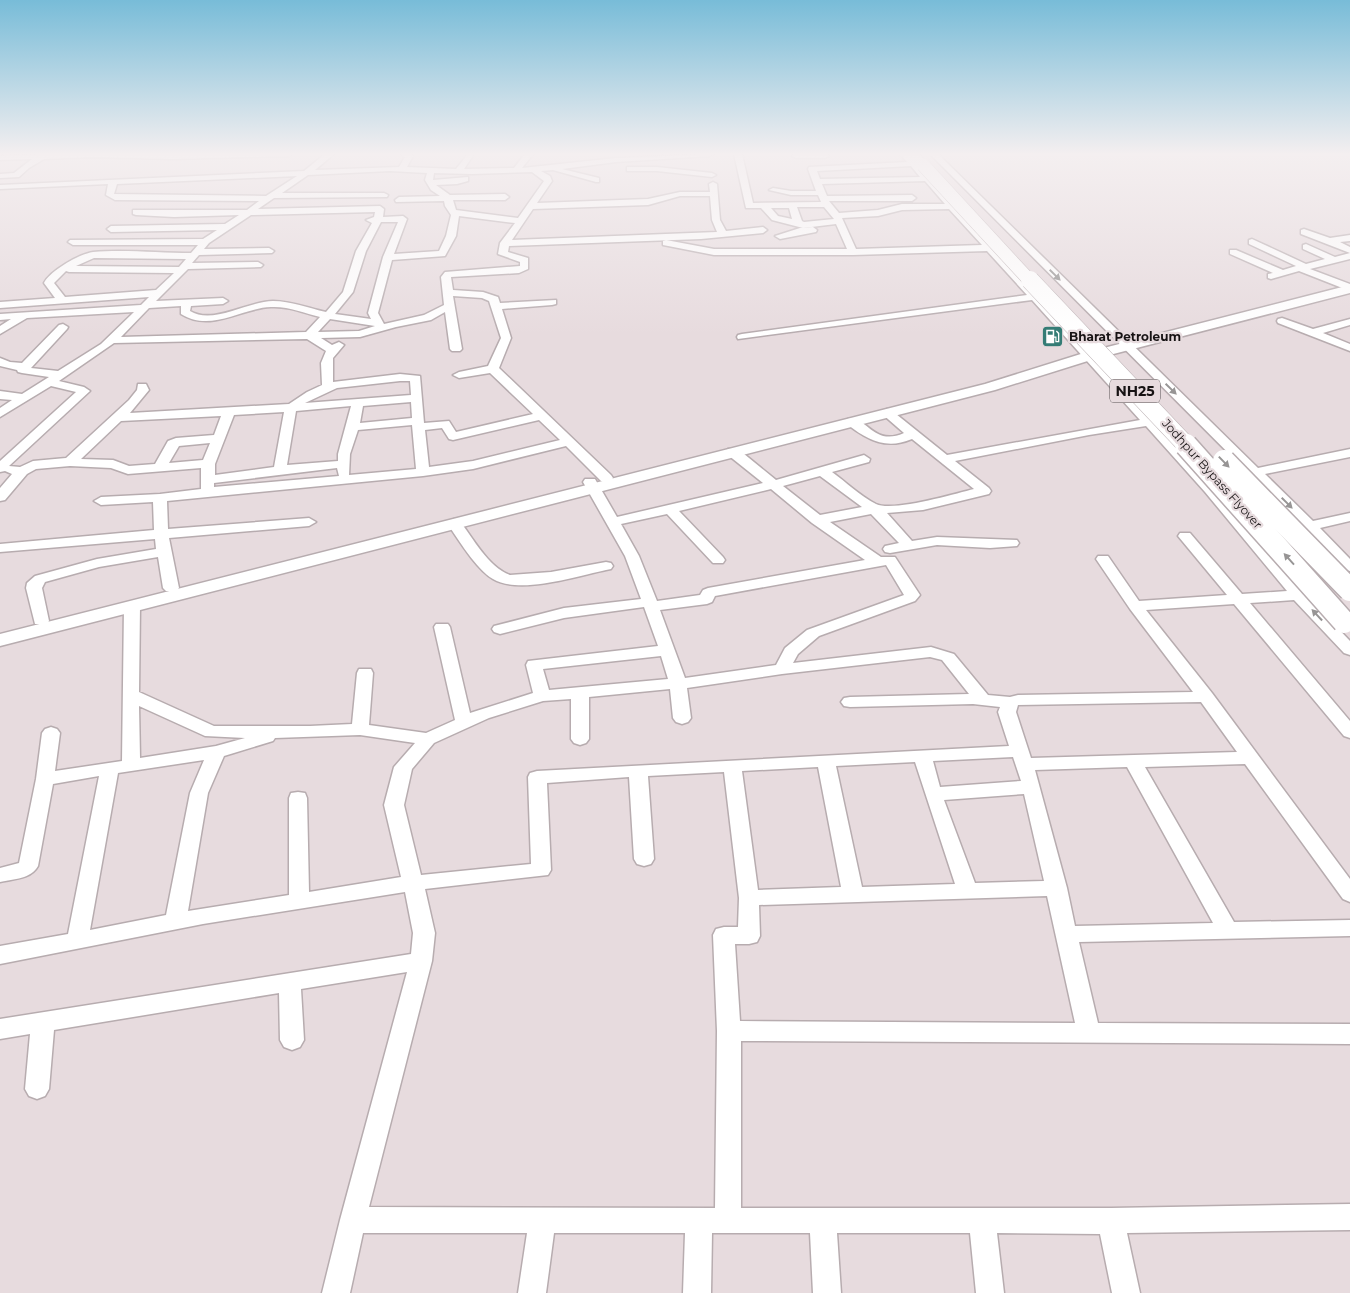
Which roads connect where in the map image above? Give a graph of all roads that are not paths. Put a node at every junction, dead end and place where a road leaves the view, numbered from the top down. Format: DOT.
graph roads {
  1 [pos="245,214"];
  2 [pos="380,214"];
  3 [pos="454,214"];
  4 [pos="470,214"];
  5 [pos="526,214"];
  6 [pos="716,214"];
  7 [pos="772,214"];
  8 [pos="795,214"];
  9 [pos="834,214"];
  10 [pos="872,214"];
  11 [pos="958,214"];
  12 [pos="970,214"];
  13 [pos="974,214"];
  14 [pos="980,214"];
  15 [pos="237,220"];
  16 [pos="345,220"];
  17 [pos="362,220"];
  18 [pos="379,220"];
  19 [pos="521,221"];
  20 [pos="839,222"];
  21 [pos="798,223"];
  22 [pos="226,227"];
  23 [pos="111,229"];
  24 [pos="764,230"];
  25 [pos="1304,232"];
  26 [pos="722,233"];
  27 [pos="780,236"];
  28 [pos="652,238"];
  29 [pos="1350,238"];
  30 [pos="1329,241"];
  31 [pos="73,242"];
  32 [pos="205,242"];
  33 [pos="1252,242"];
  34 [pos="114,243"];
  35 [pos="505,243"];
  36 [pos="1306,247"];
  37 [pos="989,248"];
  38 [pos="1350,250"];
  39 [pos="269,251"];
  40 [pos="853,252"];
  41 [pos="1233,252"];
  42 [pos="195,254"];
  43 [pos="92,255"];
  44 [pos="154,256"];
  45 [pos="1350,256"];
  46 [pos="388,257"];
  47 [pos="1334,260"];
  48 [pos="258,265"];
  49 [pos="46,268"];
  50 [pos="63,268"];
  51 [pos="184,268"];
  52 [pos="1303,268"];
  53 [pos="139,269"];
  54 [pos="1282,273"];
  55 [pos="1271,276"];
  56 [pos="1350,288"];
  57 [pos="159,293"];
  58 [pos="448,293"];
  59 [pos="1034,297"];
  60 [pos="61,301"];
  61 [pos="223,301"];
  62 [pos="552,302"];
  63 [pos="186,303"];
  64 [pos="0,306"];
  65 [pos="449,306"];
  66 [pos="497,306"];
  67 [pos="145,307"];
  68 [pos="25,315"];
  69 [pos="326,315"];
  70 [pos="0,317"];
  71 [pos="1282,321"];
  72 [pos="1350,322"];
  73 [pos="380,325"];
  74 [pos="62,327"];
  75 [pos="0,330"];
  76 [pos="1312,333"];
  77 [pos="360,334"];
  78 [pos="309,335"];
  79 [pos="742,337"];
  80 [pos="111,340"];
  81 [pos="1127,347"];
  82 [pos="1350,348"];
  83 [pos="456,349"];
  84 [pos="331,350"];
  85 [pos="1089,356"];
  86 [pos="0,362"];
  87 [pos="1060,365"];
  88 [pos="24,367"];
  89 [pos="493,369"];
  90 [pos="459,374"];
  91 [pos="61,375"];
  92 [pos="50,382"];
  93 [pos="142,386"];
  94 [pos="328,387"];
  95 [pos="0,395"];
  96 [pos="25,398"];
  97 [pos="417,398"];
  98 [pos="358,402"];
  99 [pos="290,408"];
  100 [pos="256,410"];
  101 [pos="229,412"];
  102 [pos="0,413"];
  103 [pos="887,413"];
  104 [pos="541,416"];
  105 [pos="118,417"];
  106 [pos="852,422"];
  107 [pos="1148,422"];
  108 [pos="418,424"];
  109 [pos="353,427"];
  110 [pos="221,432"];
  111 [pos="913,434"];
  112 [pos="568,442"];
  113 [pos="733,452"];
  114 [pos="1350,453"];
  115 [pos="864,459"];
  116 [pos="944,459"];
  117 [pos="70,462"];
  118 [pos="208,464"];
  119 [pos="343,464"];
  120 [pos="160,468"];
  121 [pos="0,469"];
  122 [pos="280,470"];
  123 [pos="22,471"];
  124 [pos="822,471"];
  125 [pos="423,472"];
  126 [pos="1256,472"];
  127 [pos="344,480"];
  128 [pos="597,482"];
  129 [pos="773,485"];
  130 [pos="208,486"];
  131 [pos="0,497"];
  132 [pos="160,498"];
  133 [pos="101,501"];
  134 [pos="670,509"];
  135 [pos="874,509"];
  136 [pos="1350,517"];
  137 [pos="817,520"];
  138 [pos="309,522"];
  139 [pos="613,522"];
  140 [pos="454,523"];
  141 [pos="1310,526"];
  142 [pos="161,534"];
  143 [pos="1185,536"];
  144 [pos="1012,543"];
  145 [pos="907,544"];
  146 [pos="0,548"];
  147 [pos="890,549"];
  148 [pos="164,552"];
  149 [pos="1103,559"];
  150 [pos="718,560"];
  151 [pos="878,562"];
  152 [pos="606,566"];
  153 [pos="1350,567"];
  154 [pos="171,588"];
  155 [pos="1350,590"];
  156 [pos="1298,595"];
  157 [pos="1237,598"];
  158 [pos="651,604"];
  159 [pos="132,606"];
  160 [pos="1135,606"];
  161 [pos="41,621"];
  162 [pos="1347,625"];
  163 [pos="442,627"];
  164 [pos="500,629"];
  165 [pos="0,632"];
  166 [pos="0,640"];
  167 [pos="668,650"];
  168 [pos="1350,650"];
  169 [pos="782,669"];
  170 [pos="365,673"];
  171 [pos="678,683"];
  172 [pos="580,692"];
  173 [pos="130,695"];
  174 [pos="542,696"];
  175 [pos="1206,698"];
  176 [pos="982,699"];
  177 [pos="850,702"];
  178 [pos="1010,702"];
  179 [pos="682,718"];
  180 [pos="464,723"];
  181 [pos="360,729"];
  182 [pos="284,732"];
  183 [pos="1350,732"];
  184 [pos="51,733"];
  185 [pos="428,739"];
  186 [pos="580,739"];
  187 [pos="217,752"];
  188 [pos="922,756"];
  189 [pos="1022,757"];
  190 [pos="1251,758"];
  191 [pos="826,760"];
  192 [pos="1132,760"];
  193 [pos="732,765"];
  194 [pos="131,766"];
  195 [pos="110,768"];
  196 [pos="638,771"];
  197 [pos="45,779"];
  198 [pos="1032,787"];
  199 [pos="933,794"];
  200 [pos="298,798"];
  201 [pos="644,859"];
  202 [pos="0,876"];
  203 [pos="413,883"];
  204 [pos="1057,888"];
  205 [pos="967,890"];
  206 [pos="853,894"];
  207 [pos="1350,894"];
  208 [pos="749,898"];
  209 [pos="299,901"];
  210 [pos="175,922"];
  211 [pos="1350,928"];
  212 [pos="1228,930"];
  213 [pos="1065,934"];
  214 [pos="77,940"];
  215 [pos="0,955"];
  216 [pos="420,961"];
  217 [pos="290,982"];
  218 [pos="43,1022"];
  219 [pos="0,1029"];
  220 [pos="729,1031"];
  221 [pos="1089,1033"];
  222 [pos="1350,1034"];
  223 [pos="292,1040"];
  224 [pos="37,1089"];
  225 [pos="1350,1217"];
  226 [pos="353,1220"];
  227 [pos="542,1220"];
  228 [pos="698,1220"];
  229 [pos="728,1220"];
  230 [pos="823,1221"];
  231 [pos="982,1221"];
  232 [pos="1111,1221"];
  233 [pos="336,1293"];
  234 [pos="532,1293"];
  235 [pos="697,1293"];
  236 [pos="827,1293"];
  237 [pos="990,1293"];
  238 [pos="1126,1293"];
  1 -- 15 [label="street"];
  2 -- 18 [label="street"];
  3 -- 46 [label="street"];
  4 -- 19 [label="street"];
  5 -- 19 [label="street"];
  6 -- 26 [label="street"];
  7 -- 21 [label="street"];
  8 -- 21 [label="street"];
  9 -- 20 [label="street"];
  10 -- 20 [label="street"];
  11 -- 37 [label="street"];
  162 -- 12 [label="highway, Jodhpur Bypass Flyover / NH25, one-way, bridge"];
  13 -- 155 [label="highway, Jodhpur Bypass Flyover / NH25, one-way, bridge"];
  14 -- 81 [label="street, one-way"];
  15 -- 16 [label="street"];
  15 -- 22 [label="street"];
  17 -- 18 [label="street"];
  18 -- 46 [label="street"];
  18 -- 69 [label="street"];
  19 -- 35 [label="street"];
  20 -- 21 [label="street"];
  20 -- 27 [label="street"];
  20 -- 40 [label="street"];
  22 -- 23 [label="street"];
  22 -- 32 [label="street"];
  24 -- 26 [label="street"];
  25 -- 30 [label="street"];
  26 -- 28 [label="street"];
  28 -- 35 [label="street"];
  28 -- 40 [label="street"];
  29 -- 30 [label="street"];
  30 -- 38 [label="street"];
  31 -- 34 [label="street"];
  32 -- 34 [label="street"];
  32 -- 42 [label="street"];
  33 -- 52 [label="street"];
  34 -- 43 [label="street"];
  35 -- 58 [label="street"];
  36 -- 47 [label="street"];
  37 -- 40 [label="street"];
  37 -- 59 [label="street"];
  39 -- 42 [label="street"];
  41 -- 54 [label="street"];
  42 -- 44 [label="street"];
  42 -- 51 [label="street"];
  43 -- 44 [label="street"];
  43 -- 50 [label="street"];
  44 -- 53 [label="street"];
  45 -- 47 [label="street"];
  46 -- 73 [label="street"];
  47 -- 52 [label="street"];
  48 -- 51 [label="street"];
  49 -- 50 [label="street"];
  50 -- 53 [label="street"];
  50 -- 60 [label="street"];
  51 -- 53 [label="street"];
  51 -- 57 [label="street"];
  52 -- 54 [label="street"];
  52 -- 56 [label="street"];
  54 -- 55 [label="street"];
  56 -- 81 [label="main road"];
  57 -- 60 [label="street"];
  57 -- 67 [label="street"];
  58 -- 65 [label="street"];
  58 -- 66 [label="street"];
  59 -- 79 [label="street"];
  59 -- 85 [label="street"];
  60 -- 64 [label="street"];
  61 -- 63 [label="street"];
  62 -- 66 [label="street"];
  63 -- 67 [label="street"];
  63 -- 69 [label="street"];
  65 -- 73 [label="street"];
  65 -- 83 [label="street"];
  66 -- 89 [label="street"];
  67 -- 68 [label="street"];
  67 -- 80 [label="street"];
  68 -- 70 [label="street"];
  68 -- 75 [label="street"];
  69 -- 73 [label="street"];
  69 -- 78 [label="street"];
  71 -- 76 [label="street"];
  72 -- 76 [label="street"];
  73 -- 77 [label="street"];
  74 -- 88 [label="street"];
  76 -- 82 [label="street"];
  77 -- 78 [label="street"];
  77 -- 84 [label="street"];
  78 -- 80 [label="street"];
  78 -- 84 [label="street"];
  80 -- 91 [label="street"];
  81 -- 85 [label="main road"];
  81 -- 126 [label="street, one-way"];
  84 -- 94 [label="street"];
  85 -- 87 [label="main road"];
  85 -- 107 [label="street"];
  86 -- 88 [label="street"];
  87 -- 103 [label="main road"];
  87 -- 128 [label="main road"];
  88 -- 91 [label="street"];
  89 -- 90 [label="street"];
  89 -- 104 [label="street"];
  91 -- 92 [label="street"];
  92 -- 96 [label="street"];
  92 -- 121 [label="street"];
  93 -- 105 [label="street"];
  94 -- 97 [label="street"];
  94 -- 99 [label="street"];
  95 -- 96 [label="street"];
  96 -- 102 [label="street"];
  97 -- 98 [label="street"];
  97 -- 108 [label="street"];
  98 -- 99 [label="street"];
  98 -- 109 [label="street"];
  99 -- 100 [label="street"];
  99 -- 122 [label="street"];
  100 -- 101 [label="street"];
  100 -- 110 [label="street"];
  101 -- 105 [label="street"];
  101 -- 110 [label="street"];
  103 -- 106 [label="main road"];
  103 -- 111 [label="street"];
  104 -- 108 [label="street"];
  104 -- 112 [label="street"];
  105 -- 117 [label="street"];
  106 -- 111 [label="street"];
  106 -- 113 [label="main road"];
  107 -- 116 [label="street"];
  107 -- 156 [label="street"];
  108 -- 109 [label="street"];
  108 -- 125 [label="street"];
  109 -- 119 [label="street"];
  110 -- 118 [label="street"];
  110 -- 120 [label="street"];
  111 -- 116 [label="street"];
  112 -- 125 [label="street"];
  112 -- 128 [label="street"];
  113 -- 128 [label="main road"];
  113 -- 129 [label="street"];
  114 -- 126 [label="street"];
  115 -- 124 [label="street"];
  116 -- 135 [label="street"];
  117 -- 120 [label="street"];
  117 -- 123 [label="street"];
  118 -- 120 [label="street"];
  118 -- 130 [label="street"];
  119 -- 122 [label="street"];
  119 -- 127 [label="street"];
  121 -- 123 [label="street"];
  122 -- 130 [label="street"];
  123 -- 131 [label="street"];
  124 -- 129 [label="street"];
  124 -- 135 [label="street"];
  125 -- 127 [label="street"];
  126 -- 141 [label="street, one-way"];
  127 -- 130 [label="street"];
  128 -- 139 [label="street"];
  128 -- 140 [label="main road"];
  128 -- 154 [label="main road"];
  129 -- 134 [label="street"];
  129 -- 137 [label="street"];
  130 -- 132 [label="street"];
  132 -- 133 [label="street"];
  132 -- 142 [label="street"];
  134 -- 139 [label="street"];
  134 -- 150 [label="street"];
  135 -- 137 [label="street"];
  135 -- 145 [label="street"];
  136 -- 141 [label="street"];
  137 -- 151 [label="street"];
  138 -- 142 [label="street"];
  139 -- 158 [label="street"];
  140 -- 152 [label="street"];
  140 -- 159 [label="main road"];
  141 -- 153 [label="street"];
  142 -- 146 [label="street"];
  142 -- 148 [label="street"];
  143 -- 157 [label="street"];
  144 -- 145 [label="street"];
  145 -- 147 [label="street"];
  148 -- 154 [label="street"];
  148 -- 161 [label="street"];
  149 -- 160 [label="street"];
  151 -- 158 [label="street"];
  151 -- 169 [label="street"];
  154 -- 161 [label="main road"];
  156 -- 157 [label="street"];
  168 -- 156 [label="street, one-way"];
  157 -- 160 [label="street"];
  157 -- 183 [label="street"];
  158 -- 164 [label="street"];
  158 -- 167 [label="street"];
  159 -- 166 [label="main road"];
  159 -- 173 [label="street"];
  160 -- 175 [label="street"];
  161 -- 165 [label="main road"];
  163 -- 180 [label="street"];
  167 -- 171 [label="street"];
  167 -- 174 [label="street"];
  169 -- 171 [label="street"];
  169 -- 176 [label="street"];
  170 -- 181 [label="street"];
  171 -- 172 [label="street"];
  171 -- 179 [label="street"];
  172 -- 174 [label="street"];
  172 -- 186 [label="street"];
  173 -- 182 [label="street"];
  173 -- 194 [label="street"];
  174 -- 180 [label="street"];
  175 -- 178 [label="street"];
  175 -- 190 [label="street"];
  176 -- 177 [label="street"];
  176 -- 178 [label="street"];
  178 -- 189 [label="street"];
  180 -- 185 [label="street"];
  181 -- 182 [label="street"];
  181 -- 185 [label="street"];
  182 -- 187 [label="street"];
  184 -- 197 [label="street"];
  185 -- 203 [label="street"];
  187 -- 194 [label="street"];
  187 -- 210 [label="street"];
  188 -- 189 [label="street"];
  188 -- 191 [label="street"];
  188 -- 199 [label="street"];
  189 -- 192 [label="street"];
  189 -- 198 [label="street"];
  190 -- 192 [label="street"];
  190 -- 207 [label="street"];
  191 -- 193 [label="street"];
  191 -- 206 [label="street"];
  192 -- 212 [label="street"];
  193 -- 196 [label="street"];
  193 -- 208 [label="street"];
  194 -- 195 [label="street"];
  195 -- 197 [label="street"];
  195 -- 214 [label="street"];
  196 -- 201 [label="street"];
  196 -- 203 [label="street"];
  197 -- 202 [label="street"];
  198 -- 199 [label="street"];
  198 -- 204 [label="street"];
  199 -- 205 [label="street"];
  200 -- 209 [label="street"];
  203 -- 209 [label="street"];
  203 -- 216 [label="street"];
  204 -- 205 [label="street"];
  204 -- 213 [label="street"];
  205 -- 206 [label="street"];
  206 -- 208 [label="street"];
  208 -- 220 [label="street"];
  209 -- 210 [label="street"];
  210 -- 214 [label="street"];
  211 -- 212 [label="street"];
  212 -- 213 [label="street"];
  213 -- 221 [label="street"];
  214 -- 215 [label="street"];
  216 -- 217 [label="street"];
  216 -- 226 [label="street"];
  217 -- 218 [label="street"];
  217 -- 223 [label="street"];
  218 -- 219 [label="street"];
  218 -- 224 [label="street"];
  220 -- 221 [label="street"];
  220 -- 229 [label="street"];
  221 -- 222 [label="street"];
  225 -- 232 [label="street"];
  226 -- 227 [label="street"];
  226 -- 233 [label="street"];
  227 -- 228 [label="street"];
  227 -- 234 [label="street"];
  228 -- 229 [label="street"];
  228 -- 235 [label="street"];
  229 -- 230 [label="street"];
  230 -- 231 [label="street"];
  230 -- 236 [label="street"];
  231 -- 232 [label="street"];
  231 -- 237 [label="street"];
  232 -- 238 [label="street"];
}
